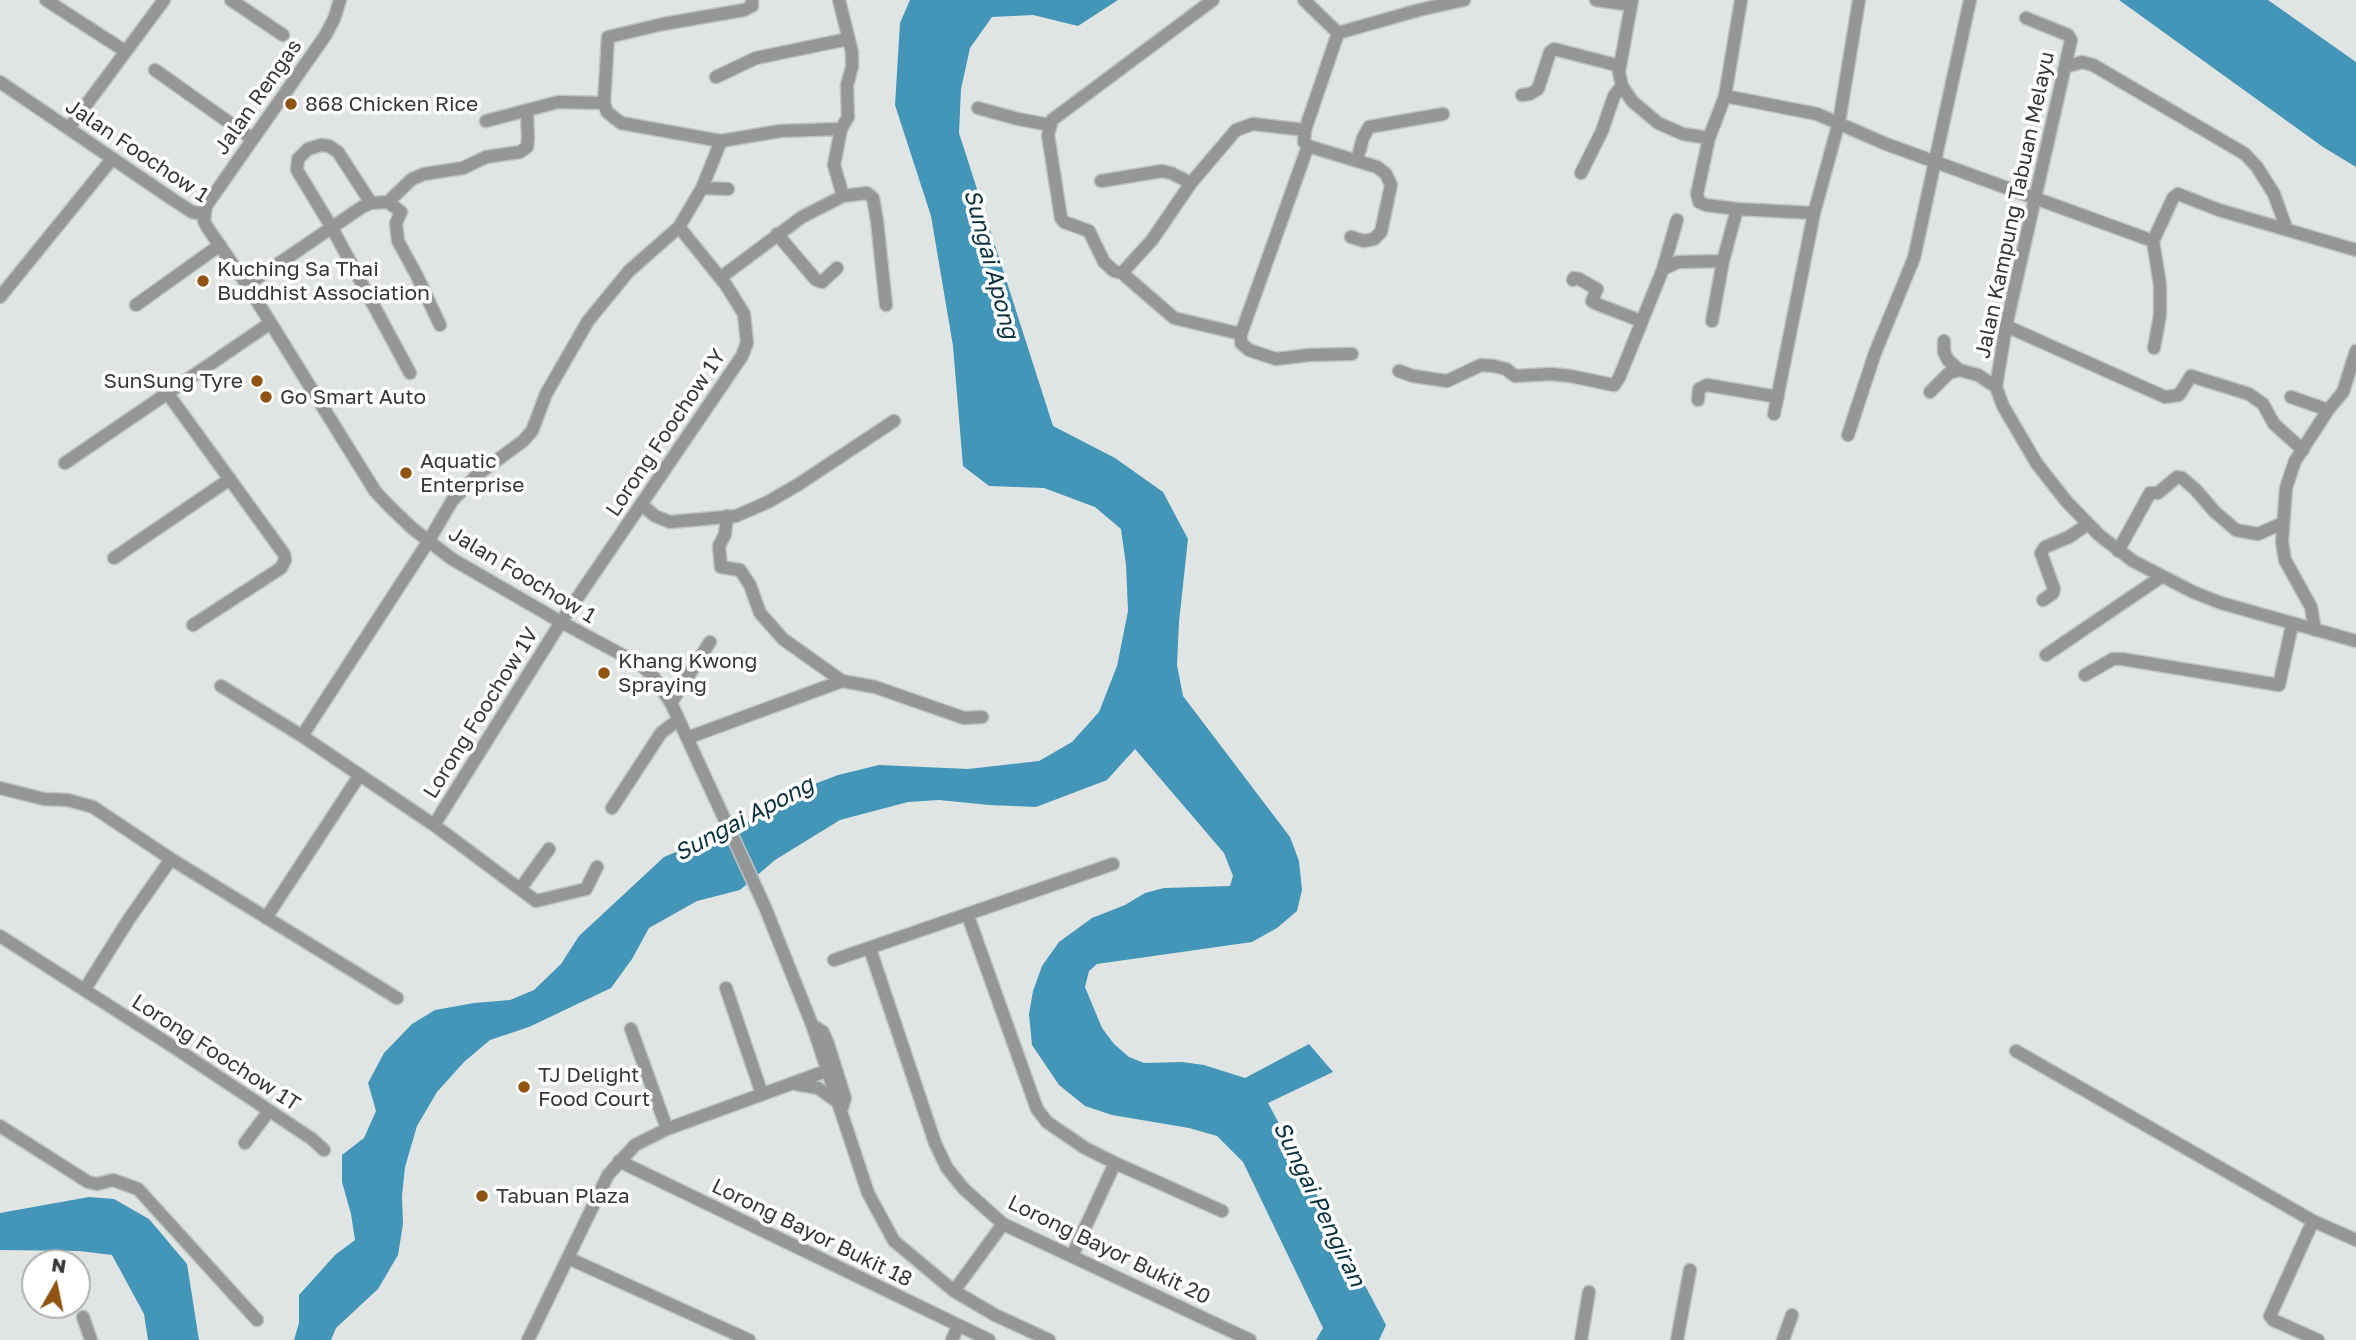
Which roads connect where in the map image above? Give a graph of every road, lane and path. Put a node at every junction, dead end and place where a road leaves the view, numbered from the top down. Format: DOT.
graph roads {
  1 [pos="46,0"];
  2 [pos="164,0"];
  3 [pos="232,0"];
  4 [pos="341,0"];
  5 [pos="752,0"];
  6 [pos="839,0"];
  7 [pos="1213,0"];
  8 [pos="1304,0"];
  9 [pos="1464,0"];
  10 [pos="1596,0"];
  11 [pos="1741,0"];
  12 [pos="1859,0"];
  13 [pos="1970,0"];
  14 [pos="1631,3"];
  15 [pos="2026,18"];
  16 [pos="1338,33"];
  17 [pos="283,35"];
  18 [pos="848,39"];
  19 [pos="125,51"];
  20 [pos="1620,66"];
  21 [pos="2065,67"];
  22 [pos="155,70"];
  23 [pos="716,77"];
  24 [pos="0,82"];
  25 [pos="1622,86"];
  26 [pos="1522,95"];
  27 [pos="1726,96"];
  28 [pos="604,103"];
  29 [pos="978,108"];
  30 [pos="527,112"];
  31 [pos="1443,114"];
  32 [pos="486,121"];
  33 [pos="1839,122"];
  34 [pos="1050,125"];
  35 [pos="69,128"];
  36 [pos="841,129"];
  37 [pos="1305,130"];
  38 [pos="251,138"];
  39 [pos="1709,138"];
  40 [pos="721,141"];
  41 [pos="1308,146"];
  42 [pos="112,159"];
  43 [pos="1357,160"];
  44 [pos="1937,160"];
  45 [pos="1581,173"];
  46 [pos="1101,181"];
  47 [pos="1191,183"];
  48 [pos="702,188"];
  49 [pos="728,189"];
  50 [pos="843,196"];
  51 [pos="2035,199"];
  52 [pos="175,201"];
  53 [pos="388,202"];
  54 [pos="370,203"];
  55 [pos="1737,209"];
  56 [pos="1814,213"];
  57 [pos="204,214"];
  58 [pos="1677,220"];
  59 [pos="679,227"];
  60 [pos="332,228"];
  61 [pos="2287,230"];
  62 [pos="777,234"];
  63 [pos="1351,237"];
  64 [pos="2153,241"];
  65 [pos="217,242"];
  66 [pos="2356,250"];
  67 [pos="1723,261"];
  68 [pos="837,268"];
  69 [pos="1663,269"];
  70 [pos="1122,273"];
  71 [pos="720,278"];
  72 [pos="1573,280"];
  73 [pos="247,285"];
  74 [pos="0,298"];
  75 [pos="136,305"];
  76 [pos="886,305"];
  77 [pos="1641,321"];
  78 [pos="1712,321"];
  79 [pos="269,324"];
  80 [pos="440,325"];
  81 [pos="2006,326"];
  82 [pos="1241,334"];
  83 [pos="1944,341"];
  84 [pos="2154,348"];
  85 [pos="1352,354"];
  86 [pos="2355,358"];
  87 [pos="1959,370"];
  88 [pos="1399,371"];
  89 [pos="410,373"];
  90 [pos="1996,387"];
  91 [pos="1930,392"];
  92 [pos="168,394"];
  93 [pos="1778,397"];
  94 [pos="2291,397"];
  95 [pos="1698,400"];
  96 [pos="2328,410"];
  97 [pos="1774,414"];
  98 [pos="894,421"];
  99 [pos="1848,435"];
  100 [pos="2303,450"];
  101 [pos="65,463"];
  102 [pos="230,480"];
  103 [pos="640,504"];
  104 [pos="727,516"];
  105 [pos="2283,523"];
  106 [pos="2088,524"];
  107 [pos="428,542"];
  108 [pos="2118,551"];
  109 [pos="114,558"];
  110 [pos="2161,577"];
  111 [pos="2043,600"];
  112 [pos="561,622"];
  113 [pos="193,625"];
  114 [pos="2292,625"];
  115 [pos="2315,630"];
  116 [pos="2356,640"];
  117 [pos="710,642"];
  118 [pos="2046,655"];
  119 [pos="2085,675"];
  120 [pos="842,681"];
  121 [pos="221,686"];
  122 [pos="671,703"];
  123 [pos="982,717"];
  124 [pos="678,720"];
  125 [pos="302,736"];
  126 [pos="687,738"];
  127 [pos="359,776"];
  128 [pos="0,788"];
  129 [pos="612,808"];
  130 [pos="434,825"];
  131 [pos="549,849"];
  132 [pos="171,859"];
  133 [pos="1113,864"];
  134 [pos="597,867"];
  135 [pos="520,889"];
  136 [pos="968,916"];
  137 [pos="267,918"];
  138 [pos="0,936"];
  139 [pos="870,949"];
  140 [pos="834,960"];
  141 [pos="726,988"];
  142 [pos="85,989"];
  143 [pos="397,998"];
  144 [pos="631,1029"];
  145 [pos="815,1030"];
  146 [pos="2016,1051"];
  147 [pos="826,1071"];
  148 [pos="791,1084"];
  149 [pos="762,1094"];
  150 [pos="840,1108"];
  151 [pos="269,1111"];
  152 [pos="0,1126"];
  153 [pos="667,1129"];
  154 [pos="245,1143"];
  155 [pos="324,1150"];
  156 [pos="619,1161"];
  157 [pos="1115,1164"];
  158 [pos="1222,1211"];
  159 [pos="2313,1221"];
  160 [pos="1003,1224"];
  161 [pos="2356,1240"];
  162 [pos="1072,1256"];
  163 [pos="568,1258"];
  164 [pos="1690,1270"];
  165 [pos="954,1291"];
  166 [pos="1589,1292"];
  167 [pos="1792,1315"];
  168 [pos="84,1319"];
  169 [pos="257,1320"];
  170 [pos="958,1326"];
  171 [pos="91,1340"];
  172 [pos="528,1340"];
  173 [pos="749,1340"];
  174 [pos="952,1340"];
  175 [pos="989,1340"];
  176 [pos="1049,1340"];
  177 [pos="1250,1340"];
  178 [pos="1581,1340"];
  179 [pos="1677,1340"];
  180 [pos="1783,1340"];
  181 [pos="2318,1340"];
  1 -- 19 [label="street"];
  2 -- 19 [label="street"];
  3 -- 17 [label="street"];
  4 -- 38 [label="street, Jalan Rengas"];
  5 -- 28 [label="street"];
  6 -- 18 [label="street"];
  7 -- 34 [label="street"];
  8 -- 16 [label="street"];
  9 -- 16 [label="street"];
  10 -- 14 [label="street"];
  11 -- 27 [label="street"];
  12 -- 33 [label="street"];
  13 -- 44 [label="street"];
  14 -- 20 [label="street"];
  15 -- 21 [label="street, Jalan Kampung Tabuan Melayu"];
  16 -- 37 [label="street"];
  18 -- 23 [label="street"];
  18 -- 36 [label="street"];
  19 -- 35 [label="street"];
  20 -- 25 [label="street"];
  20 -- 26 [label="street"];
  21 -- 51 [label="street, Jalan Kampung Tabuan Melayu"];
  21 -- 61 [label="street"];
  22 -- 38 [label="street"];
  24 -- 35 [label="street, Jalan Foochow 1"];
  25 -- 39 [label="street"];
  25 -- 45 [label="street"];
  27 -- 33 [label="street"];
  27 -- 39 [label="street"];
  28 -- 30 [label="street"];
  28 -- 40 [label="street"];
  29 -- 34 [label="street"];
  30 -- 32 [label="street"];
  30 -- 53 [label="street"];
  31 -- 43 [label="street"];
  33 -- 44 [label="street"];
  33 -- 56 [label="street"];
  34 -- 70 [label="street"];
  35 -- 42 [label="street, Jalan Foochow 1"];
  36 -- 40 [label="street"];
  36 -- 50 [label="street"];
  37 -- 41 [label="street"];
  37 -- 47 [label="street"];
  38 -- 57 [label="street, Jalan Rengas"];
  39 -- 55 [label="street"];
  40 -- 48 [label="street"];
  41 -- 43 [label="street"];
  41 -- 82 [label="street"];
  42 -- 52 [label="street, Jalan Foochow 1"];
  42 -- 74 [label="street"];
  43 -- 63 [label="street"];
  44 -- 51 [label="street"];
  44 -- 99 [label="street"];
  46 -- 47 [label="street"];
  47 -- 70 [label="street"];
  48 -- 49 [label="street"];
  48 -- 59 [label="street"];
  50 -- 62 [label="street"];
  50 -- 76 [label="street"];
  51 -- 64 [label="street"];
  51 -- 81 [label="street, Jalan Kampung Tabuan Melayu"];
  52 -- 57 [label="street, Jalan Foochow 1"];
  52 -- 65 [label="street"];
  53 -- 54 [label="street"];
  53 -- 80 [label="street"];
  54 -- 60 [label="street"];
  54 -- 60 [label="street"];
  55 -- 56 [label="street"];
  55 -- 67 [label="street"];
  56 -- 93 [label="street"];
  57 -- 65 [label="street, Jalan Foochow 1"];
  58 -- 69 [label="street"];
  59 -- 71 [label="street, Lorong Foochow 1Y"];
  59 -- 107 [label="street"];
  60 -- 73 [label="street"];
  60 -- 89 [label="street"];
  61 -- 64 [label="street"];
  61 -- 66 [label="street"];
  62 -- 68 [label="street"];
  62 -- 71 [label="street"];
  64 -- 84 [label="street"];
  65 -- 73 [label="street, Jalan Foochow 1"];
  65 -- 75 [label="street"];
  67 -- 69 [label="street"];
  67 -- 78 [label="street"];
  69 -- 77 [label="street"];
  70 -- 82 [label="street"];
  71 -- 103 [label="street, Lorong Foochow 1Y"];
  72 -- 77 [label="street"];
  73 -- 79 [label="street, Jalan Foochow 1"];
  77 -- 88 [label="street"];
  79 -- 92 [label="street"];
  79 -- 107 [label="street, Jalan Foochow 1"];
  81 -- 90 [label="street, Jalan Kampung Tabuan Melayu"];
  81 -- 100 [label="street"];
  82 -- 85 [label="street"];
  83 -- 87 [label="street"];
  86 -- 96 [label="street"];
  87 -- 90 [label="street"];
  87 -- 91 [label="street"];
  90 -- 106 [label="street, Jalan Kampung Tabuan Melayu"];
  92 -- 101 [label="street"];
  92 -- 102 [label="street"];
  93 -- 95 [label="street"];
  93 -- 97 [label="street"];
  94 -- 96 [label="street"];
  96 -- 100 [label="street"];
  98 -- 104 [label="street"];
  100 -- 105 [label="street"];
  102 -- 109 [label="street"];
  102 -- 113 [label="street"];
  103 -- 104 [label="street"];
  103 -- 112 [label="street, Lorong Foochow 1Y"];
  104 -- 120 [label="street"];
  105 -- 108 [label="street"];
  105 -- 115 [label="street"];
  106 -- 108 [label="street, Jalan Kampung Tabuan Melayu"];
  106 -- 111 [label="street"];
  107 -- 112 [label="street, Jalan Foochow 1"];
  107 -- 125 [label="street"];
  108 -- 110 [label="street, Jalan Kampung Tabuan Melayu"];
  110 -- 114 [label="street, Jalan Kampung Tabuan Melayu"];
  110 -- 118 [label="street"];
  112 -- 122 [label="street, Jalan Foochow 1"];
  112 -- 130 [label="street, Lorong Foochow 1V"];
  114 -- 115 [label="street, Jalan Kampung Tabuan Melayu"];
  114 -- 119 [label="street"];
  115 -- 116 [label="street, Jalan Kampung Tabuan Melayu"];
  117 -- 122 [label="street"];
  120 -- 123 [label="street"];
  120 -- 126 [label="street"];
  121 -- 125 [label="street"];
  122 -- 124 [label="street, Jalan Foochow 1"];
  124 -- 126 [label="street, Jalan Foochow 1"];
  124 -- 129 [label="street"];
  125 -- 127 [label="street"];
  126 -- 145 [label="street, Jalan Foochow 1"];
  127 -- 130 [label="street"];
  127 -- 137 [label="street"];
  128 -- 132 [label="street"];
  130 -- 135 [label="street"];
  131 -- 135 [label="street"];
  132 -- 137 [label="street"];
  132 -- 142 [label="street"];
  133 -- 136 [label="street"];
  134 -- 135 [label="street"];
  136 -- 139 [label="street"];
  136 -- 157 [label="street"];
  137 -- 143 [label="street"];
  138 -- 142 [label="street, Lorong Foochow 1T"];
  139 -- 140 [label="street"];
  139 -- 160 [label="street, Lorong Bayor Bukit 20"];
  141 -- 149 [label="street"];
  142 -- 151 [label="street, Lorong Foochow 1T"];
  144 -- 153 [label="street"];
  145 -- 147 [label="street"];
  145 -- 148 [label="street"];
  145 -- 150 [label="street"];
  146 -- 159 [label="street"];
  147 -- 148 [label="street"];
  147 -- 150 [label="street"];
  148 -- 149 [label="street"];
  148 -- 150 [label="street"];
  149 -- 153 [label="street"];
  150 -- 165 [label="street"];
  151 -- 154 [label="street"];
  151 -- 155 [label="street, Lorong Foochow 1T"];
  152 -- 169 [label="street"];
  153 -- 156 [label="street"];
  156 -- 163 [label="street"];
  156 -- 170 [label="street, Lorong Bayor Bukit 18"];
  157 -- 158 [label="street"];
  157 -- 162 [label="street"];
  159 -- 161 [label="street"];
  159 -- 181 [label="street"];
  160 -- 162 [label="street, Lorong Bayor Bukit 20"];
  160 -- 165 [label="street"];
  162 -- 177 [label="street, Lorong Bayor Bukit 20"];
  163 -- 172 [label="street"];
  163 -- 173 [label="street"];
  164 -- 179 [label="street"];
  165 -- 176 [label="street"];
  166 -- 178 [label="street"];
  167 -- 180 [label="street"];
  168 -- 171 [label="street"];
  170 -- 174 [label="street"];
  170 -- 175 [label="street, Lorong Bayor Bukit 18"];
}
